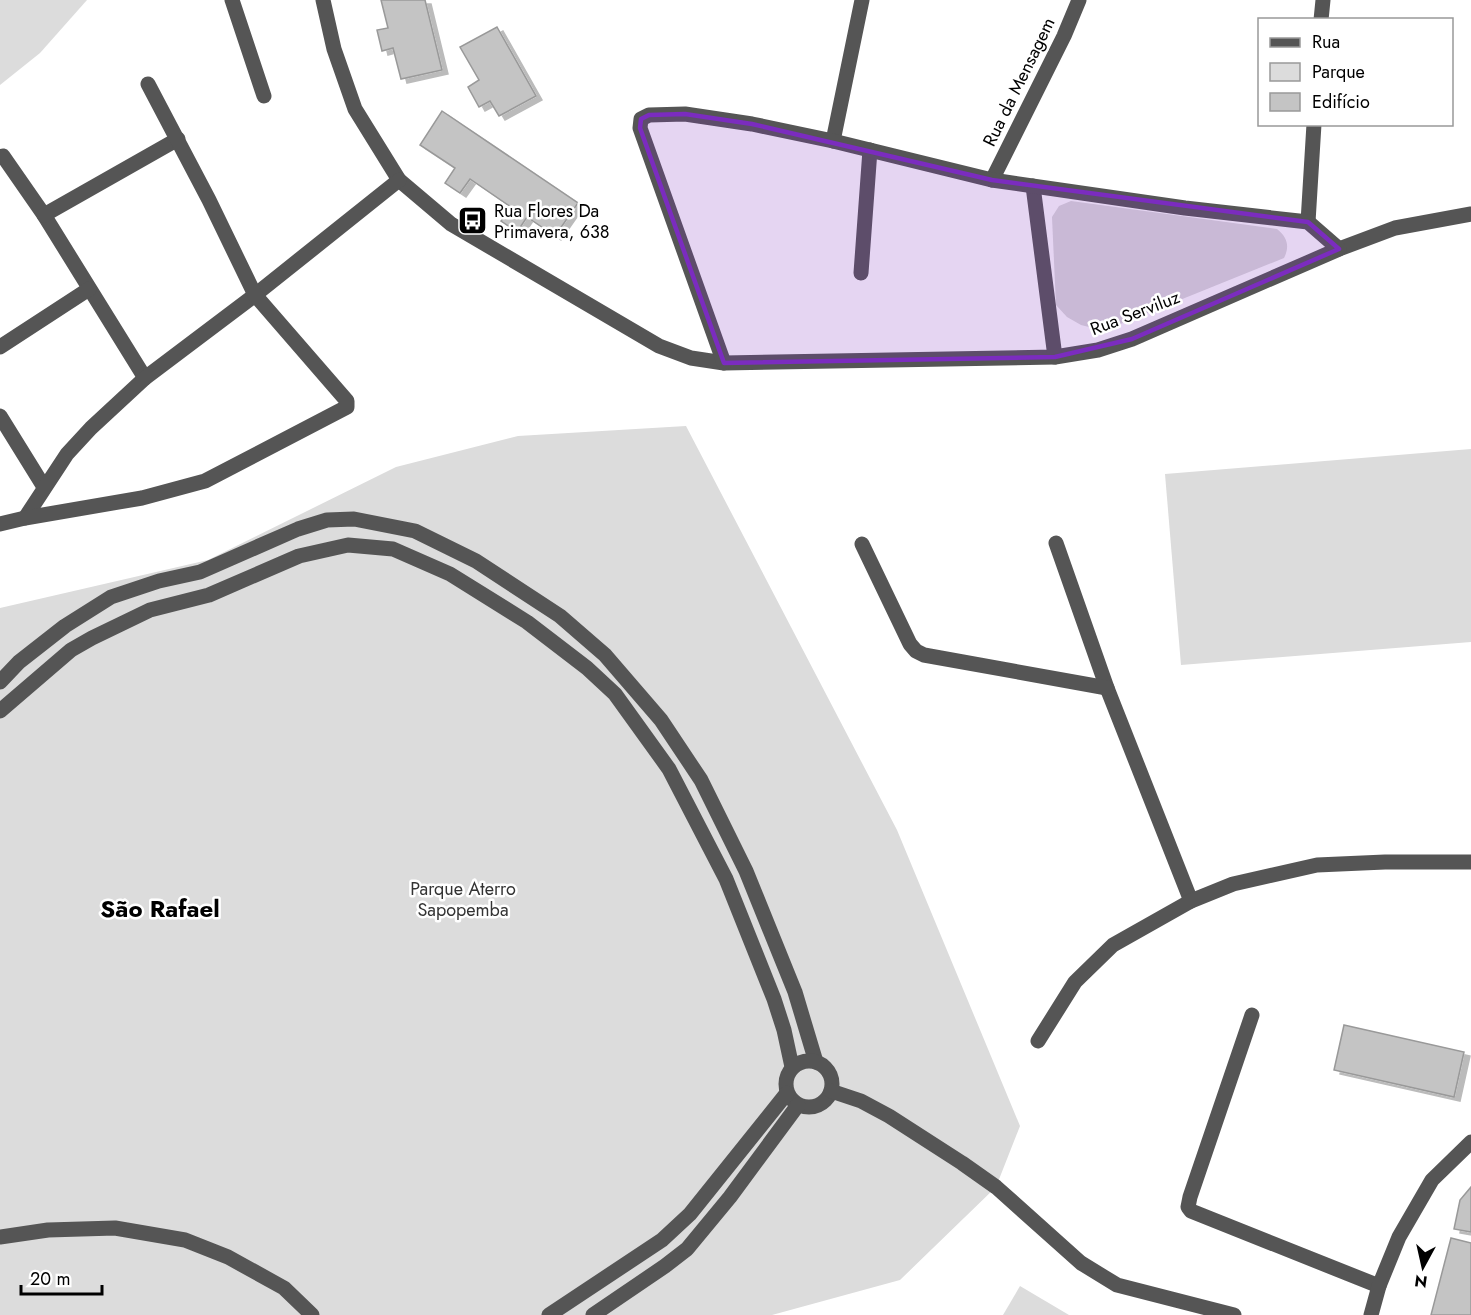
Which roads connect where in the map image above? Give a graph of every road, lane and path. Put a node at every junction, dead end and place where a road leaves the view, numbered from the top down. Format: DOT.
graph roads {
  1 [pos="232,0"];
  2 [pos="323,0"];
  3 [pos="862,0"];
  4 [pos="1079,0"];
  5 [pos="1323,0"];
  6 [pos="1321,18"];
  7 [pos="148,84"];
  8 [pos="264,96"];
  9 [pos="1314,126"];
  10 [pos="178,140"];
  11 [pos="832,141"];
  12 [pos="870,150"];
  13 [pos="3,156"];
  14 [pos="399,180"];
  15 [pos="992,180"];
  16 [pos="1033,186"];
  17 [pos="1471,214"];
  18 [pos="44,215"];
  19 [pos="1308,222"];
  20 [pos="1339,249"];
  21 [pos="861,273"];
  22 [pos="89,289"];
  23 [pos="255,295"];
  24 [pos="0,347"];
  25 [pos="1054,357"];
  26 [pos="724,363"];
  27 [pos="145,378"];
  28 [pos="0,416"];
  29 [pos="44,487"];
  30 [pos="25,518"];
  31 [pos="0,525"];
  32 [pos="1056,543"];
  33 [pos="862,544"];
  34 [pos="0,682"];
  35 [pos="1107,688"];
  36 [pos="0,711"];
  37 [pos="1471,862"];
  38 [pos="1191,901"];
  39 [pos="1252,1015"];
  40 [pos="1038,1041"];
  41 [pos="816,1062"];
  42 [pos="792,1067"];
  43 [pos="831,1091"];
  44 [pos="792,1099"];
  45 [pos="1471,1142"];
  46 [pos="0,1237"];
  47 [pos="1379,1286"];
  48 [pos="312,1315"];
  49 [pos="549,1315"];
  50 [pos="593,1315"];
  51 [pos="1234,1315"];
  52 [pos="1371,1315"];
  1 -- 8 [label="street"];
  2 -- 14 [label="street, Rua Serviluz"];
  3 -- 11 [label="street"];
  4 -- 15 [label="street, Rua da Mensagem"];
  5 -- 6 [label="street"];
  7 -- 10 [label="street"];
  9 -- 19 [label="street"];
  10 -- 18 [label="street"];
  10 -- 23 [label="street"];
  11 -- 12 [label="street"];
  11 -- 26 [label="street"];
  12 -- 15 [label="street"];
  12 -- 21 [label="street"];
  13 -- 18 [label="street"];
  14 -- 23 [label="street"];
  14 -- 26 [label="street, Rua Serviluz"];
  15 -- 16 [label="street"];
  16 -- 19 [label="street"];
  16 -- 25 [label="street"];
  17 -- 20 [label="street, Rua Serviluz"];
  18 -- 22 [label="street"];
  19 -- 20 [label="street"];
  20 -- 25 [label="street, Rua Serviluz"];
  22 -- 24 [label="street"];
  22 -- 27 [label="street"];
  23 -- 27 [label="street"];
  23 -- 30 [label="street"];
  25 -- 26 [label="street, Rua Serviluz"];
  27 -- 29 [label="street"];
  28 -- 29 [label="street"];
  29 -- 30 [label="street"];
  30 -- 31 [label="street"];
  32 -- 35 [label="street"];
  33 -- 35 [label="street"];
  34 -- 41 [label="street"];
  35 -- 38 [label="street"];
  36 -- 42 [label="street"];
  37 -- 38 [label="street"];
  38 -- 40 [label="street"];
  39 -- 47 [label="street"];
  41 -- 42 [label="street"];
  41 -- 43 [label="street"];
  42 -- 44 [label="street"];
  43 -- 44 [label="street"];
  43 -- 51 [label="street"];
  44 -- 49 [label="street"];
  44 -- 50 [label="street"];
  45 -- 47 [label="street"];
  46 -- 48 [label="street"];
  47 -- 52 [label="street"];
}
